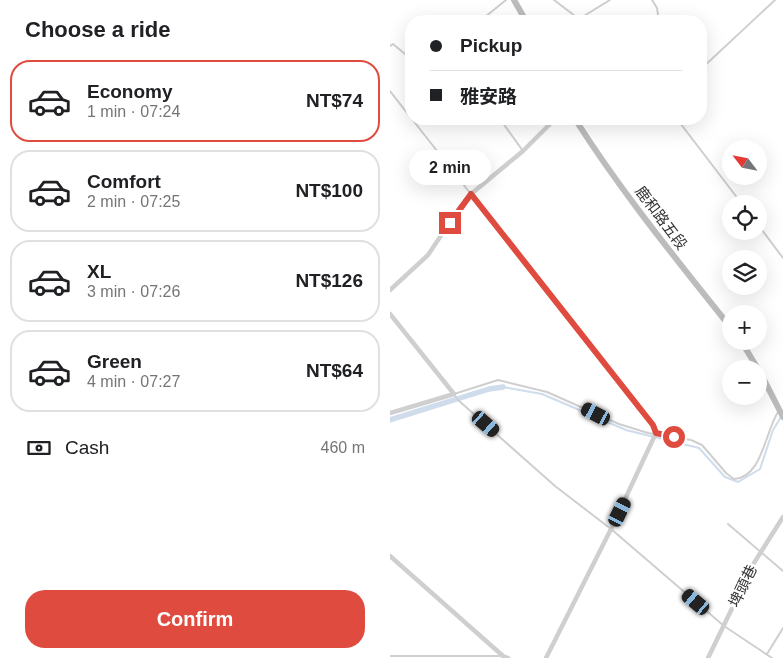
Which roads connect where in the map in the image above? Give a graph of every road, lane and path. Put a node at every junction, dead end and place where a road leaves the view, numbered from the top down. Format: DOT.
graph roads {
  1 [pos="506,0"];
  2 [pos="554,0"];
  3 [pos="610,0"];
  4 [pos="652,0"];
  5 [pos="774,0"];
  6 [pos="517,1"];
  7 [pos="487,15"];
  8 [pos="523,15"];
  9 [pos="575,15"];
  10 [pos="586,15"];
  11 [pos="658,15"];
  12 [pos="390,46"];
  13 [pos="405,54"];
  14 [pos="707,63"];
  15 [pos="390,91"];
  16 [pos="405,109"];
  17 [pos="417,125"];
  18 [pos="504,125"];
  19 [pos="549,125"];
  20 [pos="579,125"];
  21 [pos="681,125"];
  22 [pos="523,150"];
  23 [pos="471,194"];
  24 [pos="735,195"];
  25 [pos="767,237"];
  26 [pos="783,258"];
  27 [pos="390,290"];
  28 [pos="390,314"];
  29 [pos="722,317"];
  30 [pos="767,387"];
  31 [pos="454,394"];
  32 [pos="390,413"];
  33 [pos="781,414"];
  34 [pos="656,433"];
  35 [pos="783,517"];
  36 [pos="728,524"];
  37 [pos="611,529"];
  38 [pos="760,553"];
  39 [pos="390,556"];
  40 [pos="783,571"];
  41 [pos="724,626"];
  42 [pos="783,628"];
  43 [pos="767,654"];
  44 [pos="390,656"];
  45 [pos="506,657"];
  46 [pos="546,658"];
  47 [pos="708,658"];
  48 [pos="772,658"];
  1 -- 7 [label="lane"];
  2 -- 9 [label="lane"];
  3 -- 10 [label="lane"];
  4 -- 11 [label="lane"];
  5 -- 14 [label="lane"];
  6 -- 8 [label="main road"];
  12 -- 13 [label="lane"];
  15 -- 16 [label="lane"];
  17 -- 23 [label="lane"];
  18 -- 22 [label="lane"];
  19 -- 22 [label="street"];
  20 -- 29 [label="main road, 鹿和路五段"];
  21 -- 24 [label="lane"];
  22 -- 23 [label="street"];
  23 -- 27 [label="street"];
  23 -- 34 [label="street"];
  25 -- 26 [label="lane"];
  28 -- 31 [label="street"];
  30 -- 33 [label="main road"];
  31 -- 32 [label="street"];
  31 -- 34 [label="lane"];
  31 -- 37 [label="lane"];
  33 -- 34 [label="lane"];
  34 -- 37 [label="street"];
  35 -- 38 [label="street, 埤頭巷"];
  36 -- 38 [label="lane"];
  37 -- 41 [label="lane"];
  37 -- 46 [label="street"];
  38 -- 40 [label="lane"];
  38 -- 41 [label="street, 埤頭巷"];
  39 -- 45 [label="street"];
  41 -- 43 [label="lane"];
  41 -- 47 [label="street, 埤頭巷"];
  42 -- 43 [label="lane"];
  43 -- 48 [label="lane"];
  44 -- 45 [label="lane"];
}
